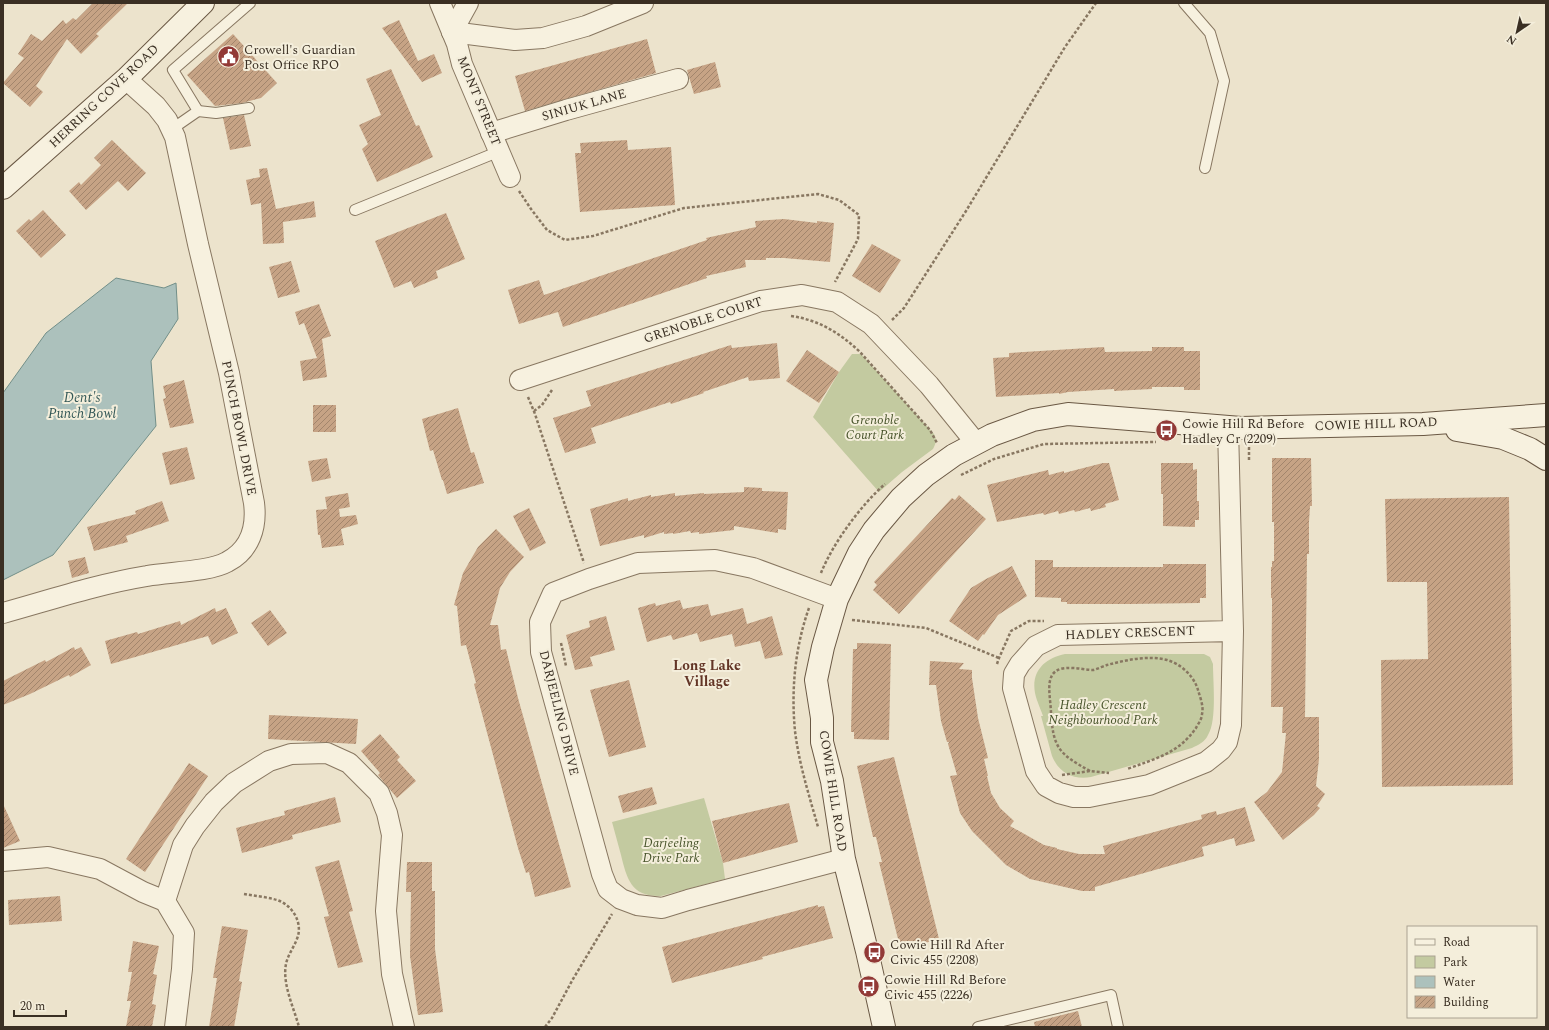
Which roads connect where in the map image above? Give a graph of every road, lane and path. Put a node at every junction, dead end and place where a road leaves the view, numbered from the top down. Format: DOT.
graph roads {
  1 [pos="203,3"];
  2 [pos="250,3"];
  3 [pos="440,3"];
  4 [pos="468,3"];
  5 [pos="643,3"];
  6 [pos="1096,3"];
  7 [pos="1184,3"];
  8 [pos="452,32"];
  9 [pos="126,79"];
  10 [pos="678,79"];
  11 [pos="249,108"];
  12 [pos="198,111"];
  13 [pos="172,129"];
  14 [pos="491,132"];
  15 [pos="500,151"];
  16 [pos="1205,168"];
  17 [pos="510,177"];
  18 [pos="3,188"];
  19 [pos="355,210"];
  20 [pos="833,287"];
  21 [pos="789,316"];
  22 [pos="890,322"];
  23 [pos="520,380"];
  24 [pos="554,387"];
  25 [pos="534,411"];
  26 [pos="1546,416"];
  27 [pos="1423,424"];
  28 [pos="1228,427"];
  29 [pos="1250,440"];
  30 [pos="1160,442"];
  31 [pos="976,443"];
  32 [pos="937,444"];
  33 [pos="1546,459"];
  34 [pos="1249,463"];
  35 [pos="955,479"];
  36 [pos="589,579"];
  37 [pos="837,599"];
  38 [pos="803,605"];
  39 [pos="809,607"];
  40 [pos="3,613"];
  41 [pos="848,620"];
  42 [pos="1046,621"];
  43 [pos="1233,631"];
  44 [pos="560,643"];
  45 [pos="999,658"];
  46 [pos="996,669"];
  47 [pos="568,672"];
  48 [pos="1126,769"];
  49 [pos="1114,772"];
  50 [pos="839,860"];
  51 [pos="3,861"];
  52 [pos="244,894"];
  53 [pos="621,899"];
  54 [pos="166,901"];
  55 [pos="175,1027"];
  56 [pos="299,1027"];
  57 [pos="404,1027"];
  58 [pos="545,1027"];
  59 [pos="884,1027"];
  60 [pos="978,1027"];
  61 [pos="1118,1027"];
  1 -- 9 [label="street, HERRING COVE ROAD"];
  2 -- 12 [label="lane"];
  3 -- 8 [label="street, MONT STREET"];
  4 -- 8 [label="street"];
  5 -- 8 [label="street"];
  6 -- 22 [label="path"];
  7 -- 16 [label="lane"];
  8 -- 14 [label="street, MONT STREET"];
  9 -- 13 [label="street, PUNCH BOWL DRIVE"];
  9 -- 18 [label="street, HERRING COVE ROAD"];
  10 -- 14 [label="street, SINIUK LANE"];
  11 -- 12 [label="lane"];
  12 -- 13 [label="lane"];
  13 -- 40 [label="street, PUNCH BOWL DRIVE"];
  14 -- 15 [label="street, MONT STREET"];
  15 -- 17 [label="street, MONT STREET"];
  15 -- 19 [label="lane"];
  17 -- 20 [label="path"];
  21 -- 32 [label="path"];
  23 -- 25 [label="path"];
  23 -- 31 [label="street, GRENOBLE COURT"];
  24 -- 25 [label="path"];
  25 -- 36 [label="path"];
  26 -- 27 [label="street, COWIE HILL ROAD"];
  27 -- 28 [label="street, COWIE HILL ROAD"];
  27 -- 33 [label="street"];
  28 -- 31 [label="street, COWIE HILL ROAD"];
  28 -- 43 [label="street, HADLEY CRESCENT"];
  29 -- 34 [label="path"];
  30 -- 35 [label="path"];
  31 -- 37 [label="street, COWIE HILL ROAD"];
  36 -- 37 [label="street, DARJEELING DRIVE"];
  36 -- 53 [label="street, DARJEELING DRIVE"];
  37 -- 50 [label="street, COWIE HILL ROAD"];
  38 -- 39 [label="path"];
  41 -- 45 [label="path"];
  42 -- 45 [label="path"];
  43 -- 43 [label="street, HADLEY CRESCENT"];
  44 -- 47 [label="path"];
  45 -- 46 [label="path"];
  48 -- 49 [label="path"];
  50 -- 53 [label="street, DARJEELING DRIVE"];
  50 -- 59 [label="street, COWIE HILL ROAD"];
  51 -- 54 [label="street"];
  52 -- 56 [label="path"];
  53 -- 58 [label="path"];
  54 -- 55 [label="street"];
  54 -- 57 [label="street"];
  60 -- 61 [label="lane"];
}
